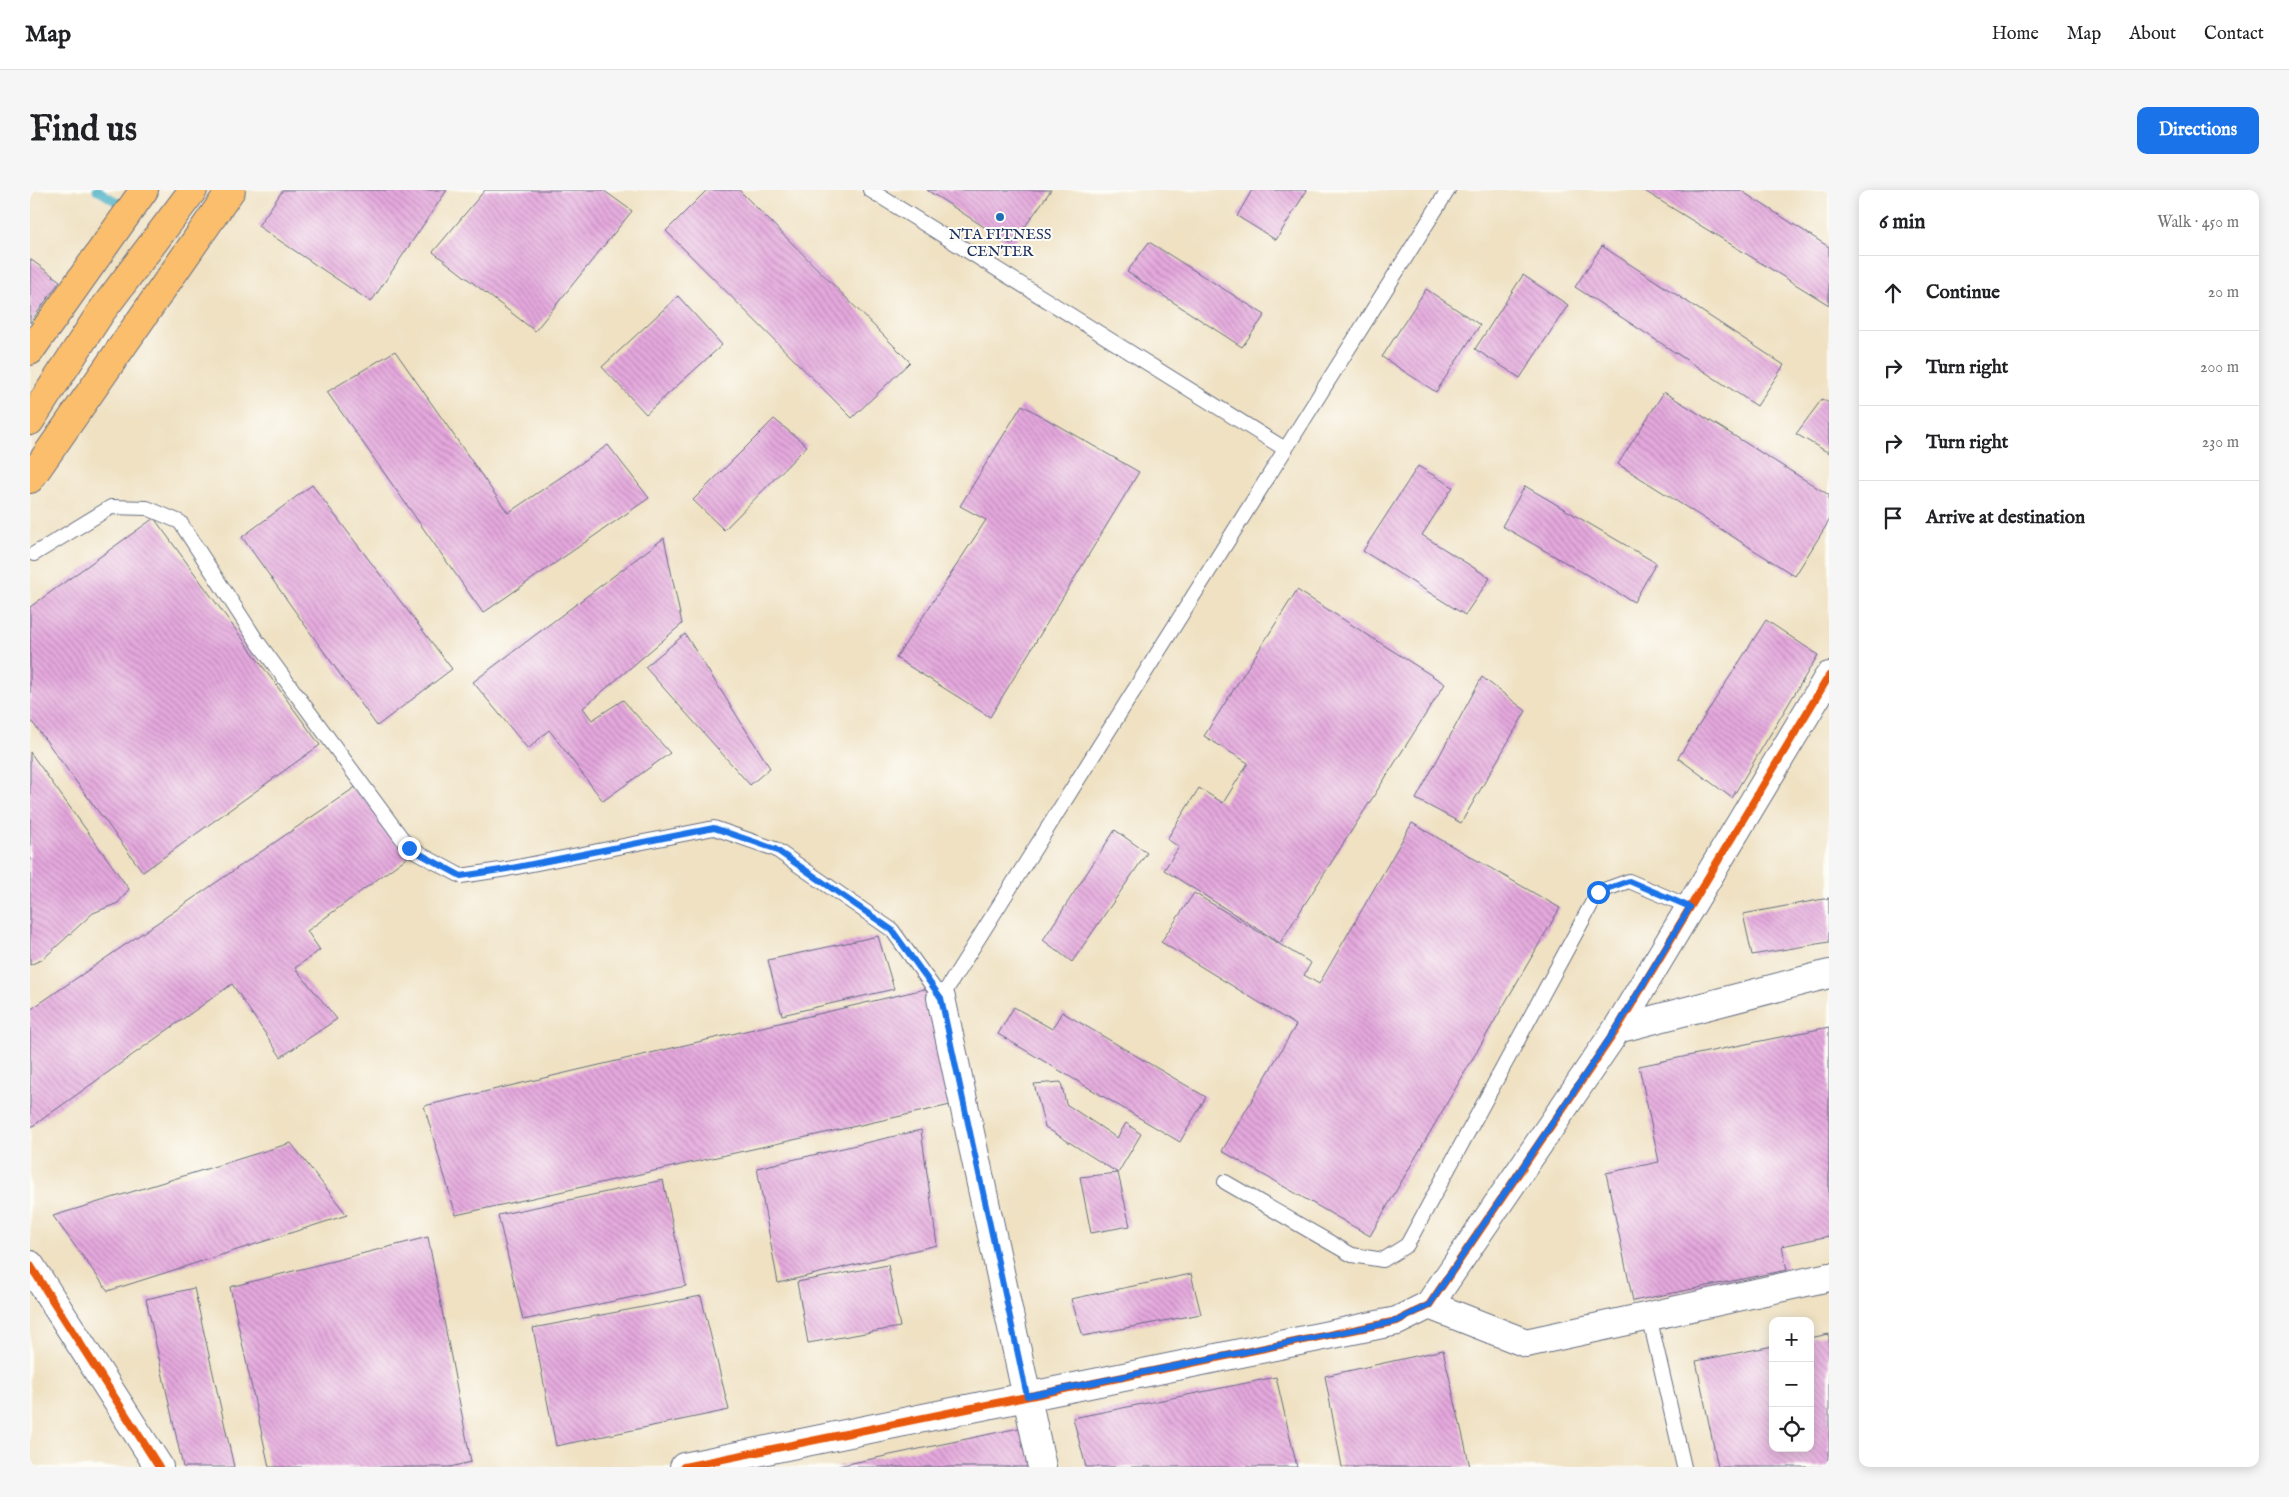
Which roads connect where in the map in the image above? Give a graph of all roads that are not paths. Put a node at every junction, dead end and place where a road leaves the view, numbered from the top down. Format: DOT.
graph roads {
  1 [pos="144,190"];
  2 [pos="193,190"];
  3 [pos="231,190"];
  4 [pos="870,190"];
  5 [pos="1448,190"];
  6 [pos="30,351"];
  7 [pos="30,421"];
  8 [pos="1286,449"];
  9 [pos="30,479"];
  10 [pos="34,554"];
  11 [pos="1829,676"];
  12 [pos="1690,907"];
  13 [pos="1829,974"];
  14 [pos="941,998"];
  15 [pos="1616,1029"];
  16 [pos="1226,1182"];
  17 [pos="30,1265"];
  18 [pos="1829,1277"];
  19 [pos="1429,1305"];
  20 [pos="1649,1316"];
  21 [pos="1027,1396"];
  22 [pos="160,1467"];
  23 [pos="684,1467"];
  24 [pos="1042,1467"];
  25 [pos="1684,1467"];
  1 -- 6 [label="highway"];
  2 -- 7 [label="highway"];
  3 -- 9 [label="highway"];
  4 -- 8 [label="lane"];
  5 -- 8 [label="lane"];
  8 -- 14 [label="lane"];
  10 -- 14 [label="lane"];
  11 -- 12 [label="street"];
  12 -- 15 [label="street"];
  12 -- 16 [label="lane"];
  13 -- 15 [label="street"];
  14 -- 21 [label="street"];
  15 -- 19 [label="street"];
  17 -- 22 [label="street"];
  18 -- 20 [label="street"];
  19 -- 20 [label="street"];
  19 -- 21 [label="street"];
  20 -- 25 [label="lane"];
  21 -- 23 [label="street"];
  21 -- 24 [label="street"];
}
